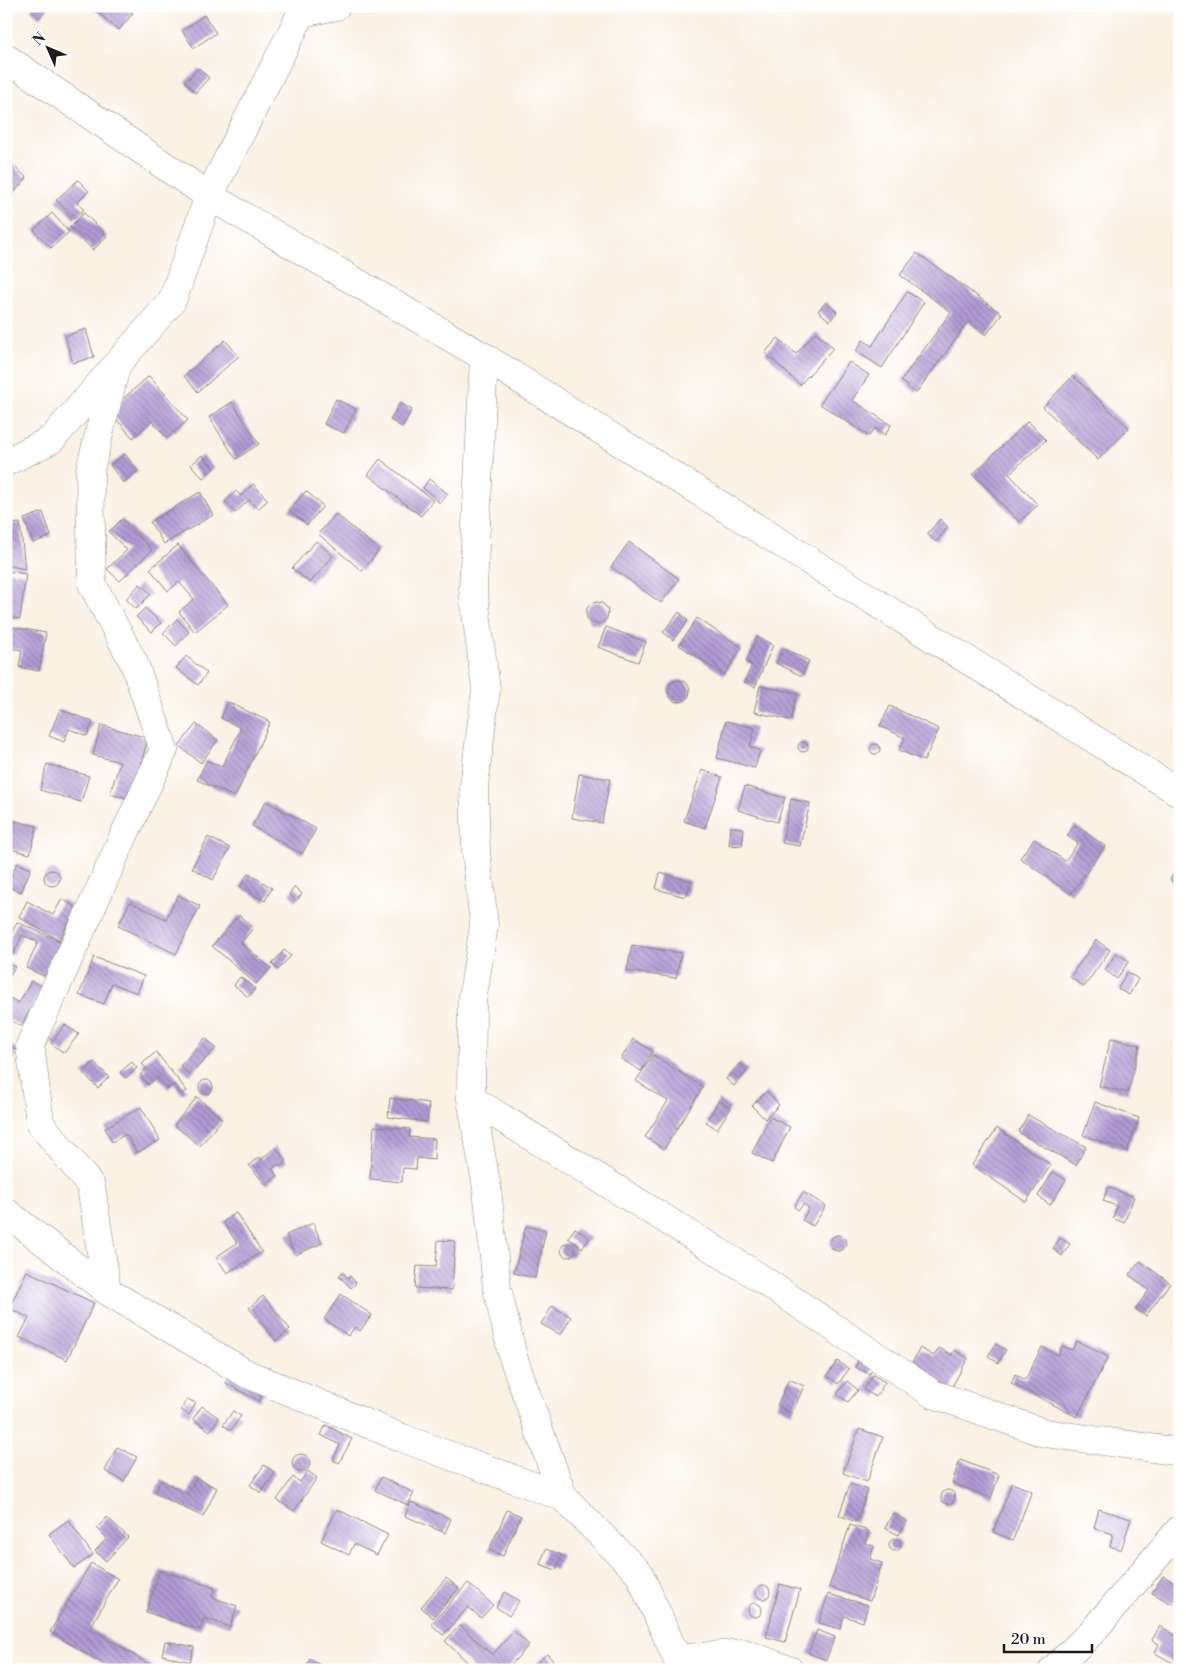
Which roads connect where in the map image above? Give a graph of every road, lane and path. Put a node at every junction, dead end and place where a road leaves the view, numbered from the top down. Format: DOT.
graph roads {
  1 [pos="336,6"];
  2 [pos="303,10"];
  3 [pos="6,58"];
  4 [pos="209,196"];
  5 [pos="484,357"];
  6 [pos="116,367"];
  7 [pos="6,462"];
  8 [pos="1180,793"];
  9 [pos="471,1099"];
  10 [pos="6,1212"];
  11 [pos="107,1291"];
  12 [pos="1180,1452"];
  13 [pos="563,1497"];
  14 [pos="1180,1529"];
  15 [pos="679,1664"];
  16 [pos="789,1670"];
  17 [pos="1053,1670"];
  1 -- 2 [label="street"];
  2 -- 4 [label="street"];
  3 -- 4 [label="street"];
  4 -- 5 [label="street"];
  4 -- 6 [label="street"];
  5 -- 8 [label="street"];
  5 -- 9 [label="street"];
  6 -- 7 [label="street"];
  6 -- 11 [label="street"];
  9 -- 12 [label="street"];
  9 -- 13 [label="street"];
  10 -- 11 [label="street"];
  11 -- 13 [label="street"];
  13 -- 15 [label="street"];
  14 -- 17 [label="street"];
  15 -- 16 [label="street"];
}
